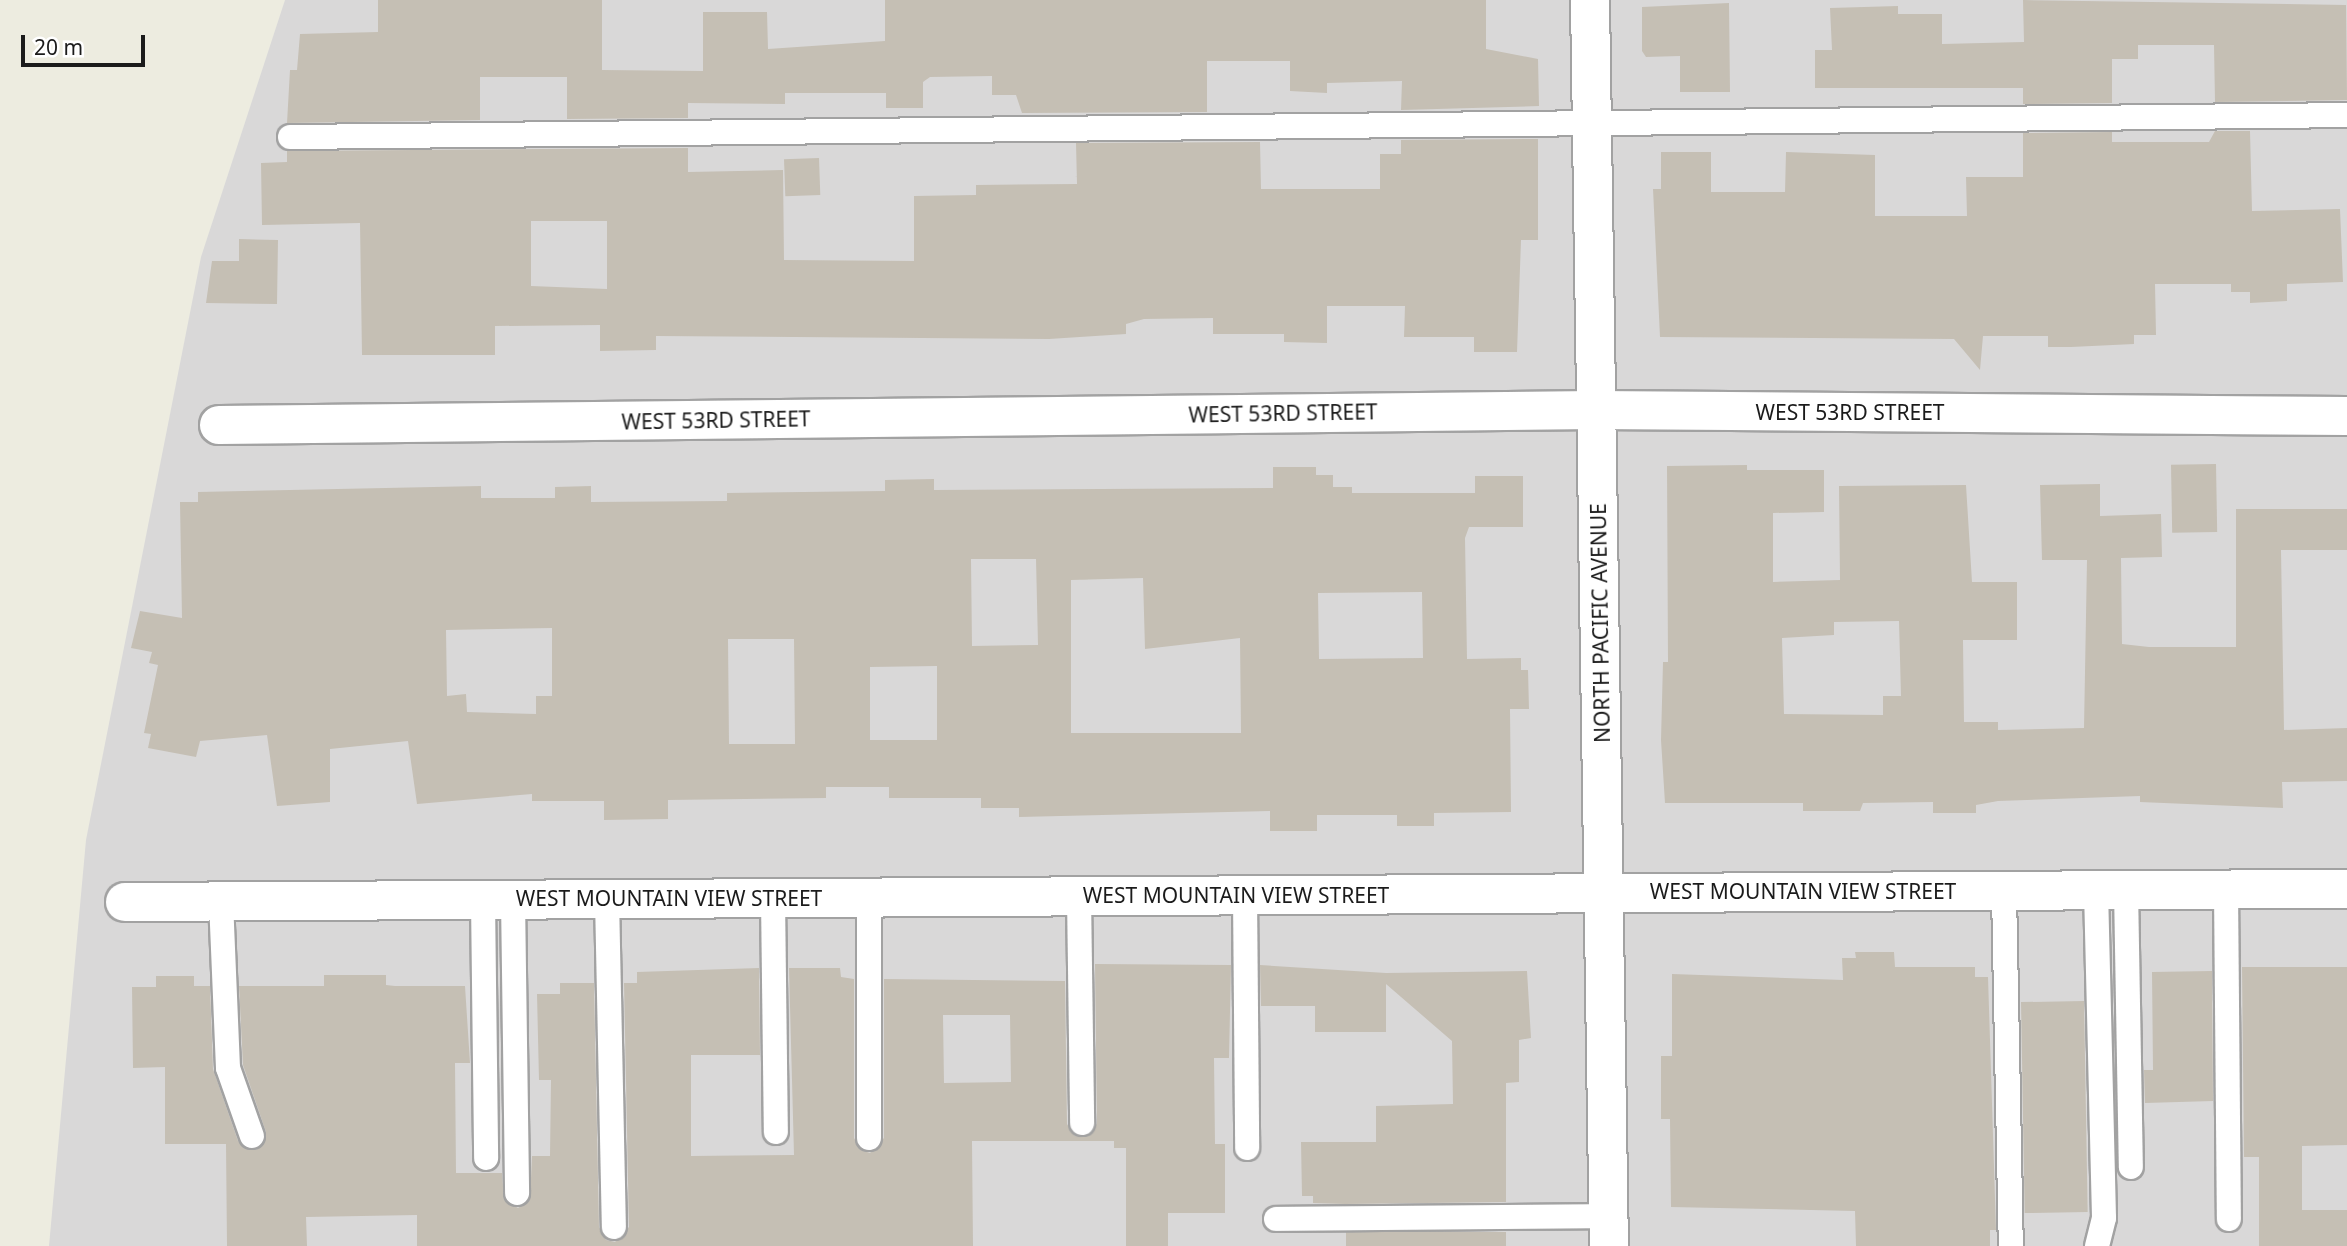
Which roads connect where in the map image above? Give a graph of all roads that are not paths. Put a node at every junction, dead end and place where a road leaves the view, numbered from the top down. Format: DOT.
graph roads {
  1 [pos="1590,0"];
  2 [pos="2347,116"];
  3 [pos="1591,124"];
  4 [pos="290,137"];
  5 [pos="1595,410"];
  6 [pos="2347,416"];
  7 [pos="219,425"];
  8 [pos="2226,889"];
  9 [pos="2347,889"];
  10 [pos="2111,890"];
  11 [pos="2004,891"];
  12 [pos="1607,892"];
  13 [pos="1079,895"];
  14 [pos="1245,895"];
  15 [pos="869,897"];
  16 [pos="772,898"];
  17 [pos="498,899"];
  18 [pos="607,899"];
  19 [pos="221,901"];
  20 [pos="125,902"];
  21 [pos="1082,1123"];
  22 [pos="776,1132"];
  23 [pos="252,1136"];
  24 [pos="869,1138"];
  25 [pos="1247,1148"];
  26 [pos="486,1158"];
  27 [pos="2131,1167"];
  28 [pos="517,1193"];
  29 [pos="1276,1219"];
  30 [pos="2229,1219"];
  31 [pos="614,1227"];
  32 [pos="1609,1231"];
  33 [pos="2011,1246"];
  34 [pos="2097,1246"];
  1 -- 3 [label="street, NORTH PACIFIC AVENUE"];
  2 -- 3 [label="lane"];
  3 -- 4 [label="lane"];
  3 -- 5 [label="street, NORTH PACIFIC AVENUE"];
  5 -- 6 [label="street, WEST 53RD STREET"];
  5 -- 7 [label="street, WEST 53RD STREET"];
  5 -- 12 [label="street, NORTH PACIFIC AVENUE"];
  8 -- 9 [label="street, WEST MOUNTAIN VIEW STREET"];
  8 -- 10 [label="street, WEST MOUNTAIN VIEW STREET"];
  8 -- 30 [label="lane"];
  10 -- 11 [label="street, WEST MOUNTAIN VIEW STREET"];
  10 -- 27 [label="lane"];
  10 -- 34 [label="lane"];
  11 -- 12 [label="street, WEST MOUNTAIN VIEW STREET"];
  11 -- 33 [label="lane"];
  12 -- 14 [label="street, WEST MOUNTAIN VIEW STREET"];
  12 -- 32 [label="street, NORTH PACIFIC AVENUE"];
  13 -- 14 [label="street, WEST MOUNTAIN VIEW STREET"];
  13 -- 15 [label="street, WEST MOUNTAIN VIEW STREET"];
  13 -- 21 [label="lane"];
  14 -- 25 [label="lane"];
  15 -- 16 [label="street, WEST MOUNTAIN VIEW STREET"];
  15 -- 24 [label="lane"];
  16 -- 18 [label="street, WEST MOUNTAIN VIEW STREET"];
  16 -- 22 [label="lane"];
  17 -- 18 [label="street, WEST MOUNTAIN VIEW STREET"];
  17 -- 19 [label="street, WEST MOUNTAIN VIEW STREET"];
  17 -- 26 [label="lane"];
  17 -- 28 [label="lane"];
  18 -- 31 [label="lane"];
  19 -- 20 [label="street, WEST MOUNTAIN VIEW STREET"];
  19 -- 23 [label="lane"];
  29 -- 32 [label="lane"];
}
